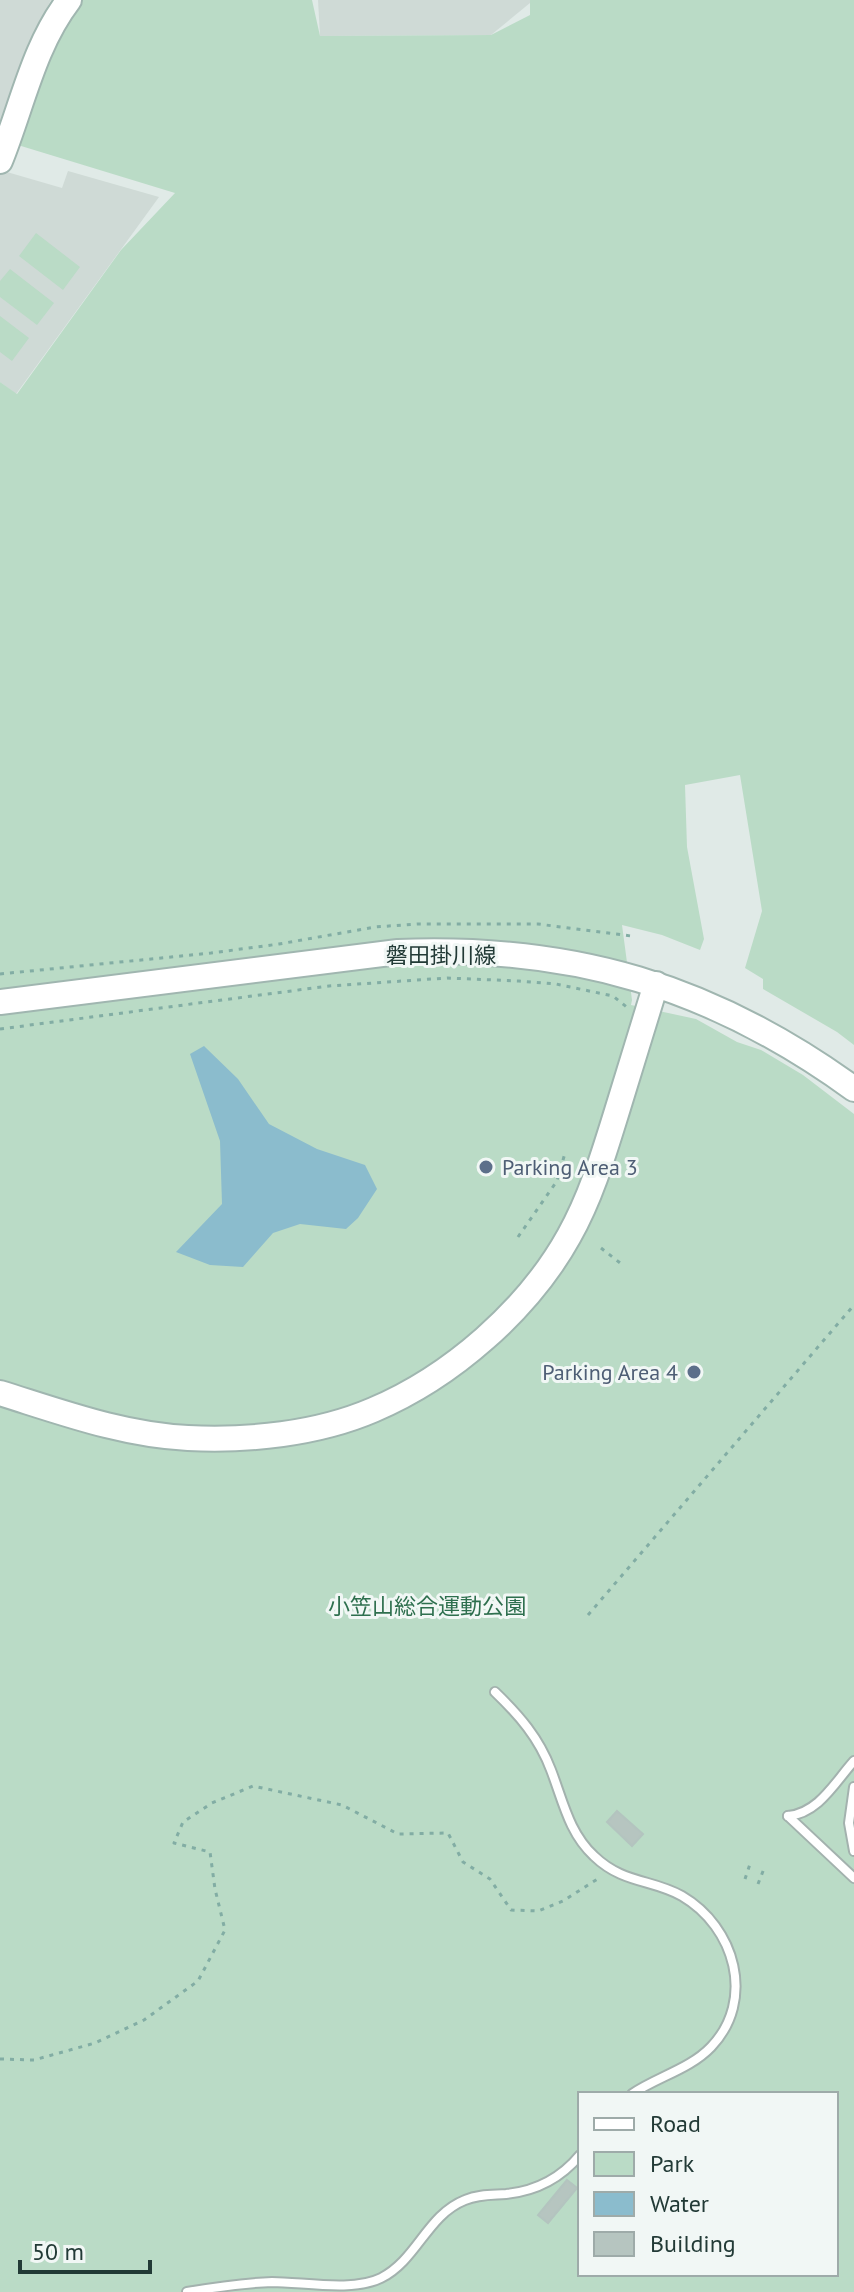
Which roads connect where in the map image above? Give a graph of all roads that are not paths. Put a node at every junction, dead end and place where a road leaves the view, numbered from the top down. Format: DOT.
graph roads {
  1 [pos="69,0"];
  2 [pos="0,161"];
  3 [pos="656,984"];
  4 [pos="0,1002"];
  5 [pos="854,1089"];
  6 [pos="0,1393"];
  7 [pos="495,1692"];
  8 [pos="854,1761"];
  9 [pos="854,1787"];
  10 [pos="854,1851"];
  11 [pos="854,1878"];
  12 [pos="636,2092"];
  13 [pos="578,2157"];
  14 [pos="187,2292"];
  1 -- 2 [label="street"];
  3 -- 4 [label="street, 磐田掛川線"];
  3 -- 5 [label="street, 磐田掛川線"];
  3 -- 6 [label="street"];
  7 -- 12 [label="lane"];
  8 -- 11 [label="lane"];
  9 -- 10 [label="lane"];
  13 -- 14 [label="lane"];
}
